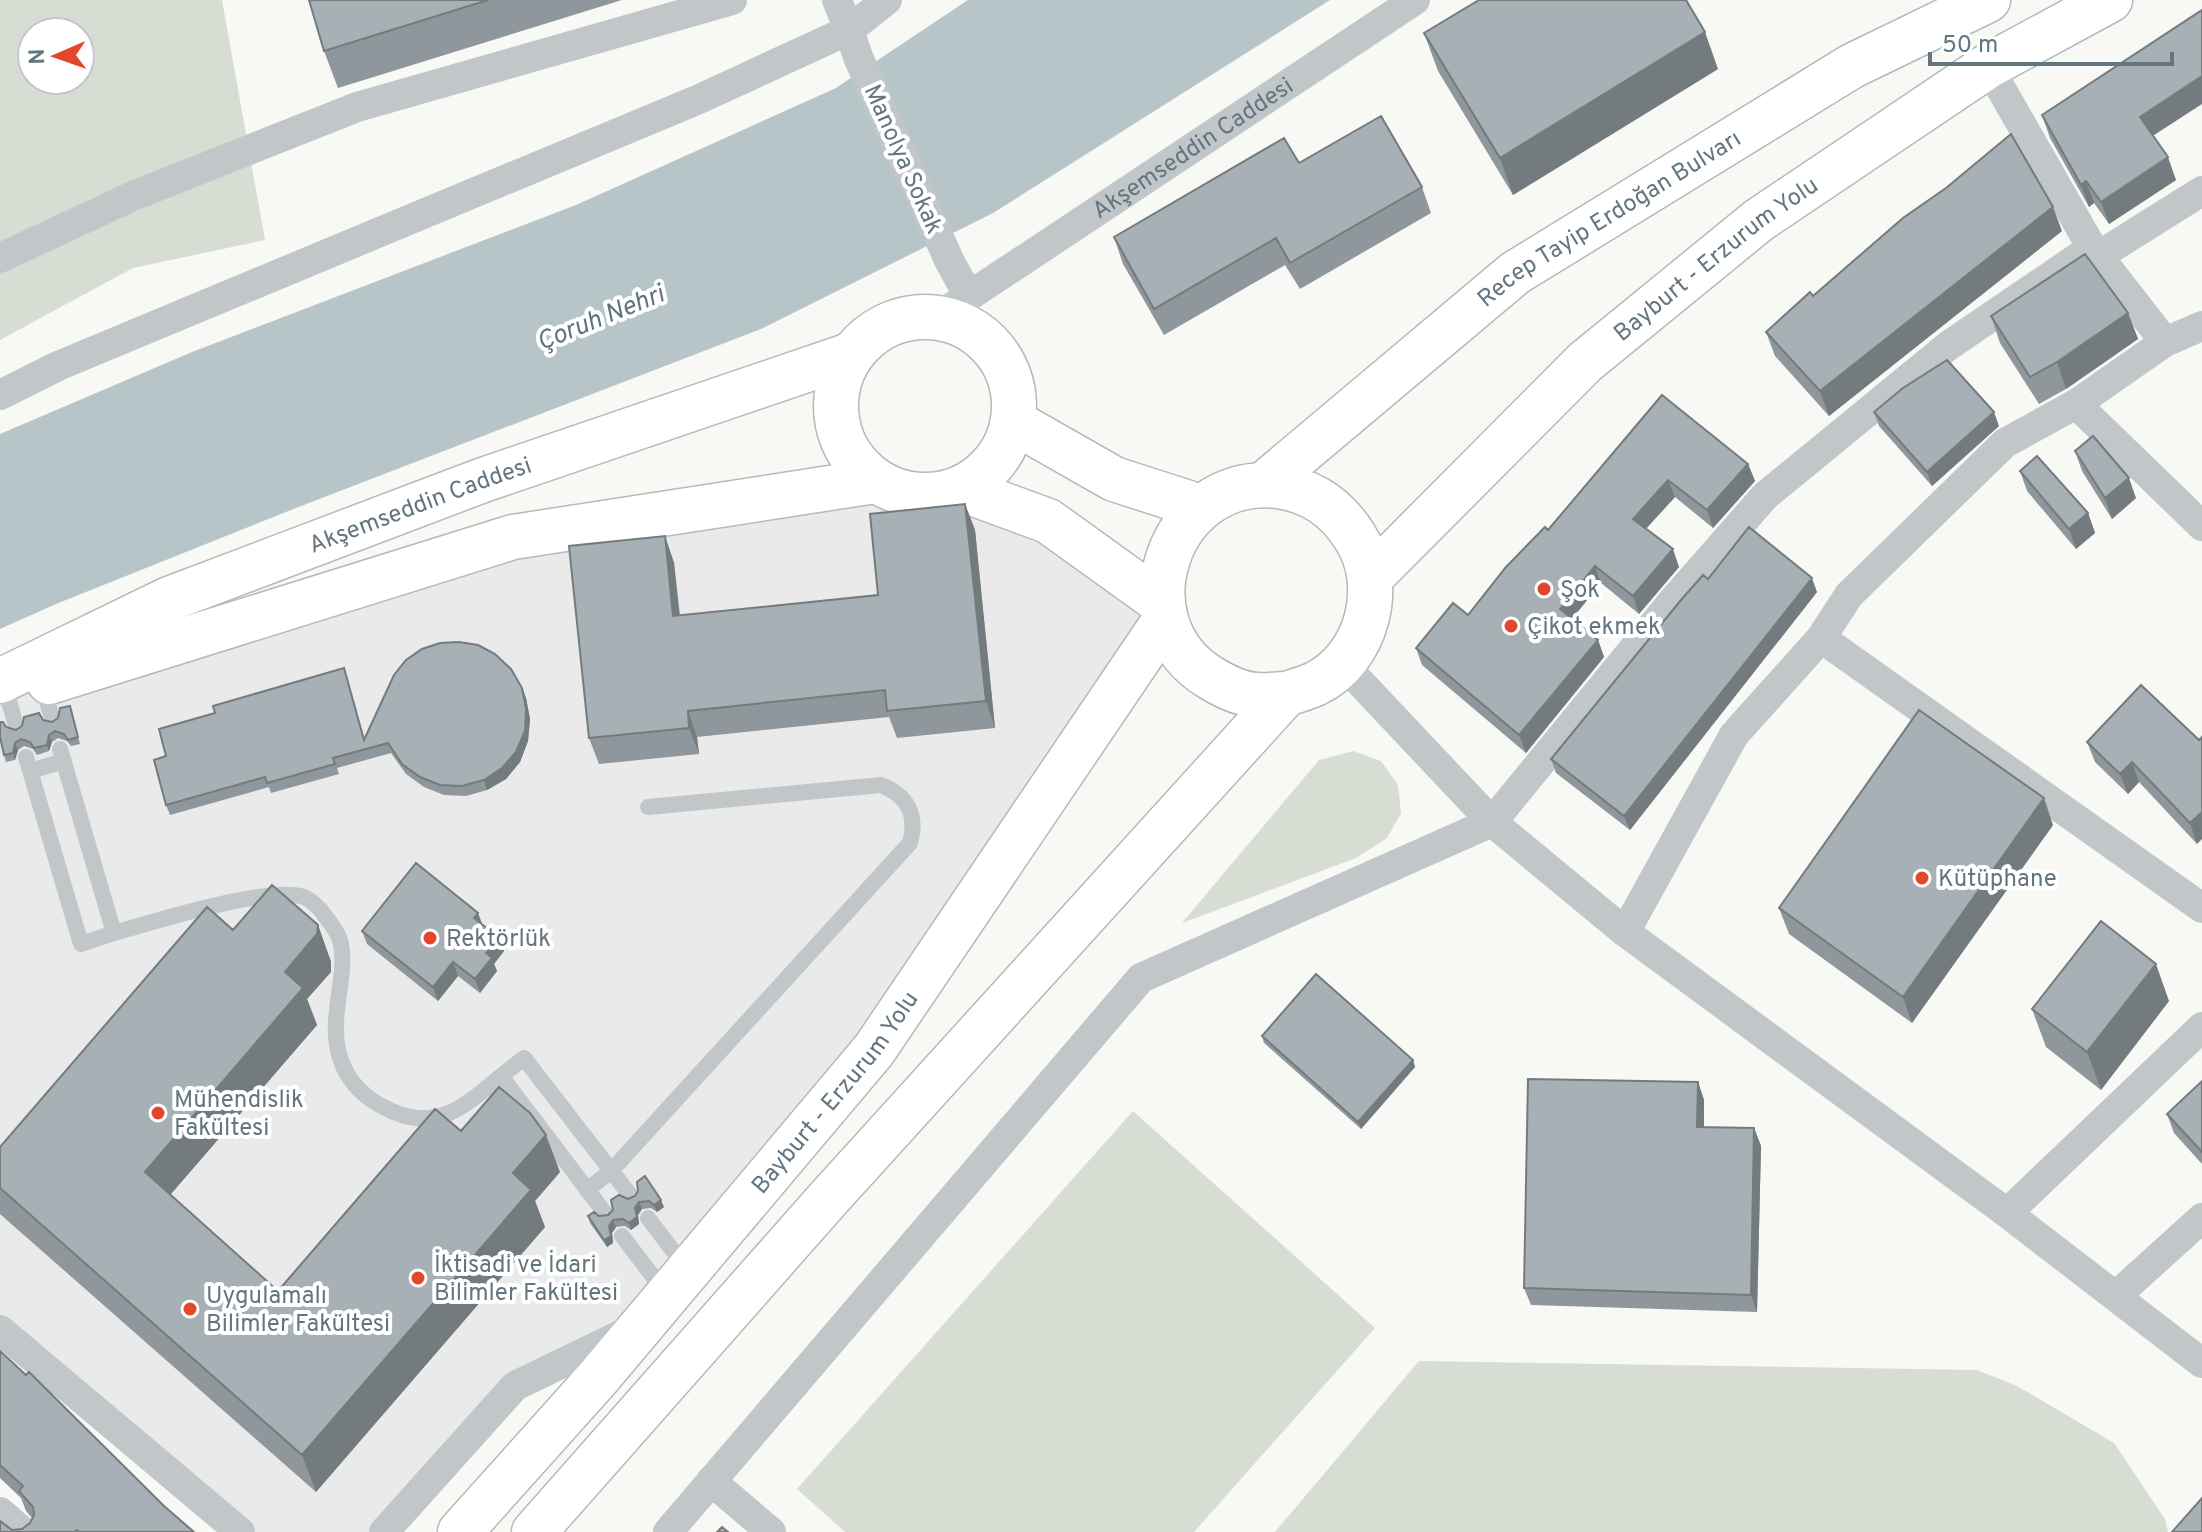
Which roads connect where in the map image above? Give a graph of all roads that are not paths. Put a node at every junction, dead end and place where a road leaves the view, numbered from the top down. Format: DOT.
graph roads {
  1 [pos="732,0"];
  2 [pos="837,0"];
  3 [pos="887,0"];
  4 [pos="1415,0"];
  5 [pos="1988,0"];
  6 [pos="2110,0"];
  7 [pos="854,44"];
  8 [pos="1988,66"];
  9 [pos="2202,191"];
  10 [pos="2096,252"];
  11 [pos="0,258"];
  12 [pos="953,306"];
  13 [pos="2202,326"];
  14 [pos="2165,342"];
  15 [pos="850,355"];
  16 [pos="0,395"];
  17 [pos="2076,404"];
  18 [pos="1014,422"];
  19 [pos="875,481"];
  20 [pos="1263,485"];
  21 [pos="961,489"];
  22 [pos="1201,507"];
  23 [pos="2202,526"];
  24 [pos="1371,577"];
  25 [pos="1164,612"];
  26 [pos="1821,638"];
  27 [pos="1342,663"];
  28 [pos="1286,694"];
  29 [pos="19,700"];
  30 [pos="648,807"];
  31 [pos="1492,822"];
  32 [pos="2199,899"];
  33 [pos="1625,932"];
  34 [pos="114,933"];
  35 [pos="2202,1027"];
  36 [pos="501,1076"];
  37 [pos="611,1171"];
  38 [pos="587,1190"];
  39 [pos="630,1195"];
  40 [pos="605,1213"];
  41 [pos="2007,1213"];
  42 [pos="648,1218"];
  43 [pos="2202,1218"];
  44 [pos="622,1236"];
  45 [pos="2117,1295"];
  46 [pos="665,1297"];
  47 [pos="0,1330"];
  48 [pos="2202,1363"];
  49 [pos="711,1481"];
  50 [pos="0,1512"];
  51 [pos="23,1532"];
  52 [pos="240,1532"];
  53 [pos="384,1532"];
  54 [pos="460,1532"];
  55 [pos="534,1532"];
  56 [pos="668,1532"];
  57 [pos="771,1532"];
  1 -- 11 [label="street"];
  2 -- 7 [label="street, Manolya Sokak"];
  3 -- 7 [label="street"];
  4 -- 12 [label="street, Akşemseddin Caddesi"];
  5 -- 20 [label="main road, Recep Tayip Erdoğan Bulvarı"];
  6 -- 8 [label="main road, Bayburt - Erzurum Yolu"];
  7 -- 12 [label="street, Manolya Sokak"];
  7 -- 16 [label="street"];
  8 -- 10 [label="street"];
  8 -- 24 [label="main road, Bayburt - Erzurum Yolu"];
  9 -- 10 [label="street"];
  10 -- 14 [label="street"];
  10 -- 31 [label="street"];
  12 -- 15 [label="main road, Akşemseddin Caddesi"];
  12 -- 18 [label="main road, Akşemseddin Caddesi"];
  13 -- 14 [label="street"];
  14 -- 17 [label="street"];
  15 -- 19 [label="main road, Akşemseddin Caddesi"];
  15 -- 29 [label="main road, Akşemseddin Caddesi"];
  17 -- 23 [label="street"];
  17 -- 26 [label="street"];
  18 -- 21 [label="main road, Akşemseddin Caddesi"];
  18 -- 22 [label="main road"];
  19 -- 21 [label="main road, Akşemseddin Caddesi"];
  19 -- 29 [label="main road, Akşemseddin Caddesi"];
  20 -- 22 [label="main road, Bayburt - Erzurum Yolu"];
  20 -- 24 [label="main road, Bayburt - Erzurum Yolu"];
  21 -- 25 [label="main road, Akşemseddin Caddesi"];
  22 -- 25 [label="main road, Bayburt - Erzurum Yolu"];
  24 -- 27 [label="main road, Bayburt - Erzurum Yolu"];
  25 -- 28 [label="main road, Bayburt - Erzurum Yolu"];
  25 -- 46 [label="main road, Bayburt - Erzurum Yolu"];
  26 -- 32 [label="street"];
  26 -- 33 [label="street"];
  27 -- 28 [label="main road, Bayburt - Erzurum Yolu"];
  27 -- 31 [label="street"];
  28 -- 55 [label="main road, Bayburt - Erzurum Yolu"];
  30 -- 37 [label="lane"];
  31 -- 33 [label="street"];
  31 -- 49 [label="street"];
  33 -- 41 [label="street"];
  34 -- 34 [label="lane"];
  34 -- 36 [label="lane"];
  35 -- 41 [label="street"];
  36 -- 37 [label="lane"];
  36 -- 38 [label="lane"];
  37 -- 38 [label="lane"];
  37 -- 39 [label="lane"];
  38 -- 40 [label="lane"];
  41 -- 45 [label="street"];
  42 -- 46 [label="lane"];
  43 -- 45 [label="street"];
  44 -- 46 [label="lane"];
  45 -- 48 [label="street"];
  46 -- 53 [label="street"];
  46 -- 54 [label="main road, Bayburt - Erzurum Yolu"];
  47 -- 52 [label="street"];
  49 -- 56 [label="street"];
  49 -- 57 [label="street"];
  50 -- 51 [label="street"];
}
